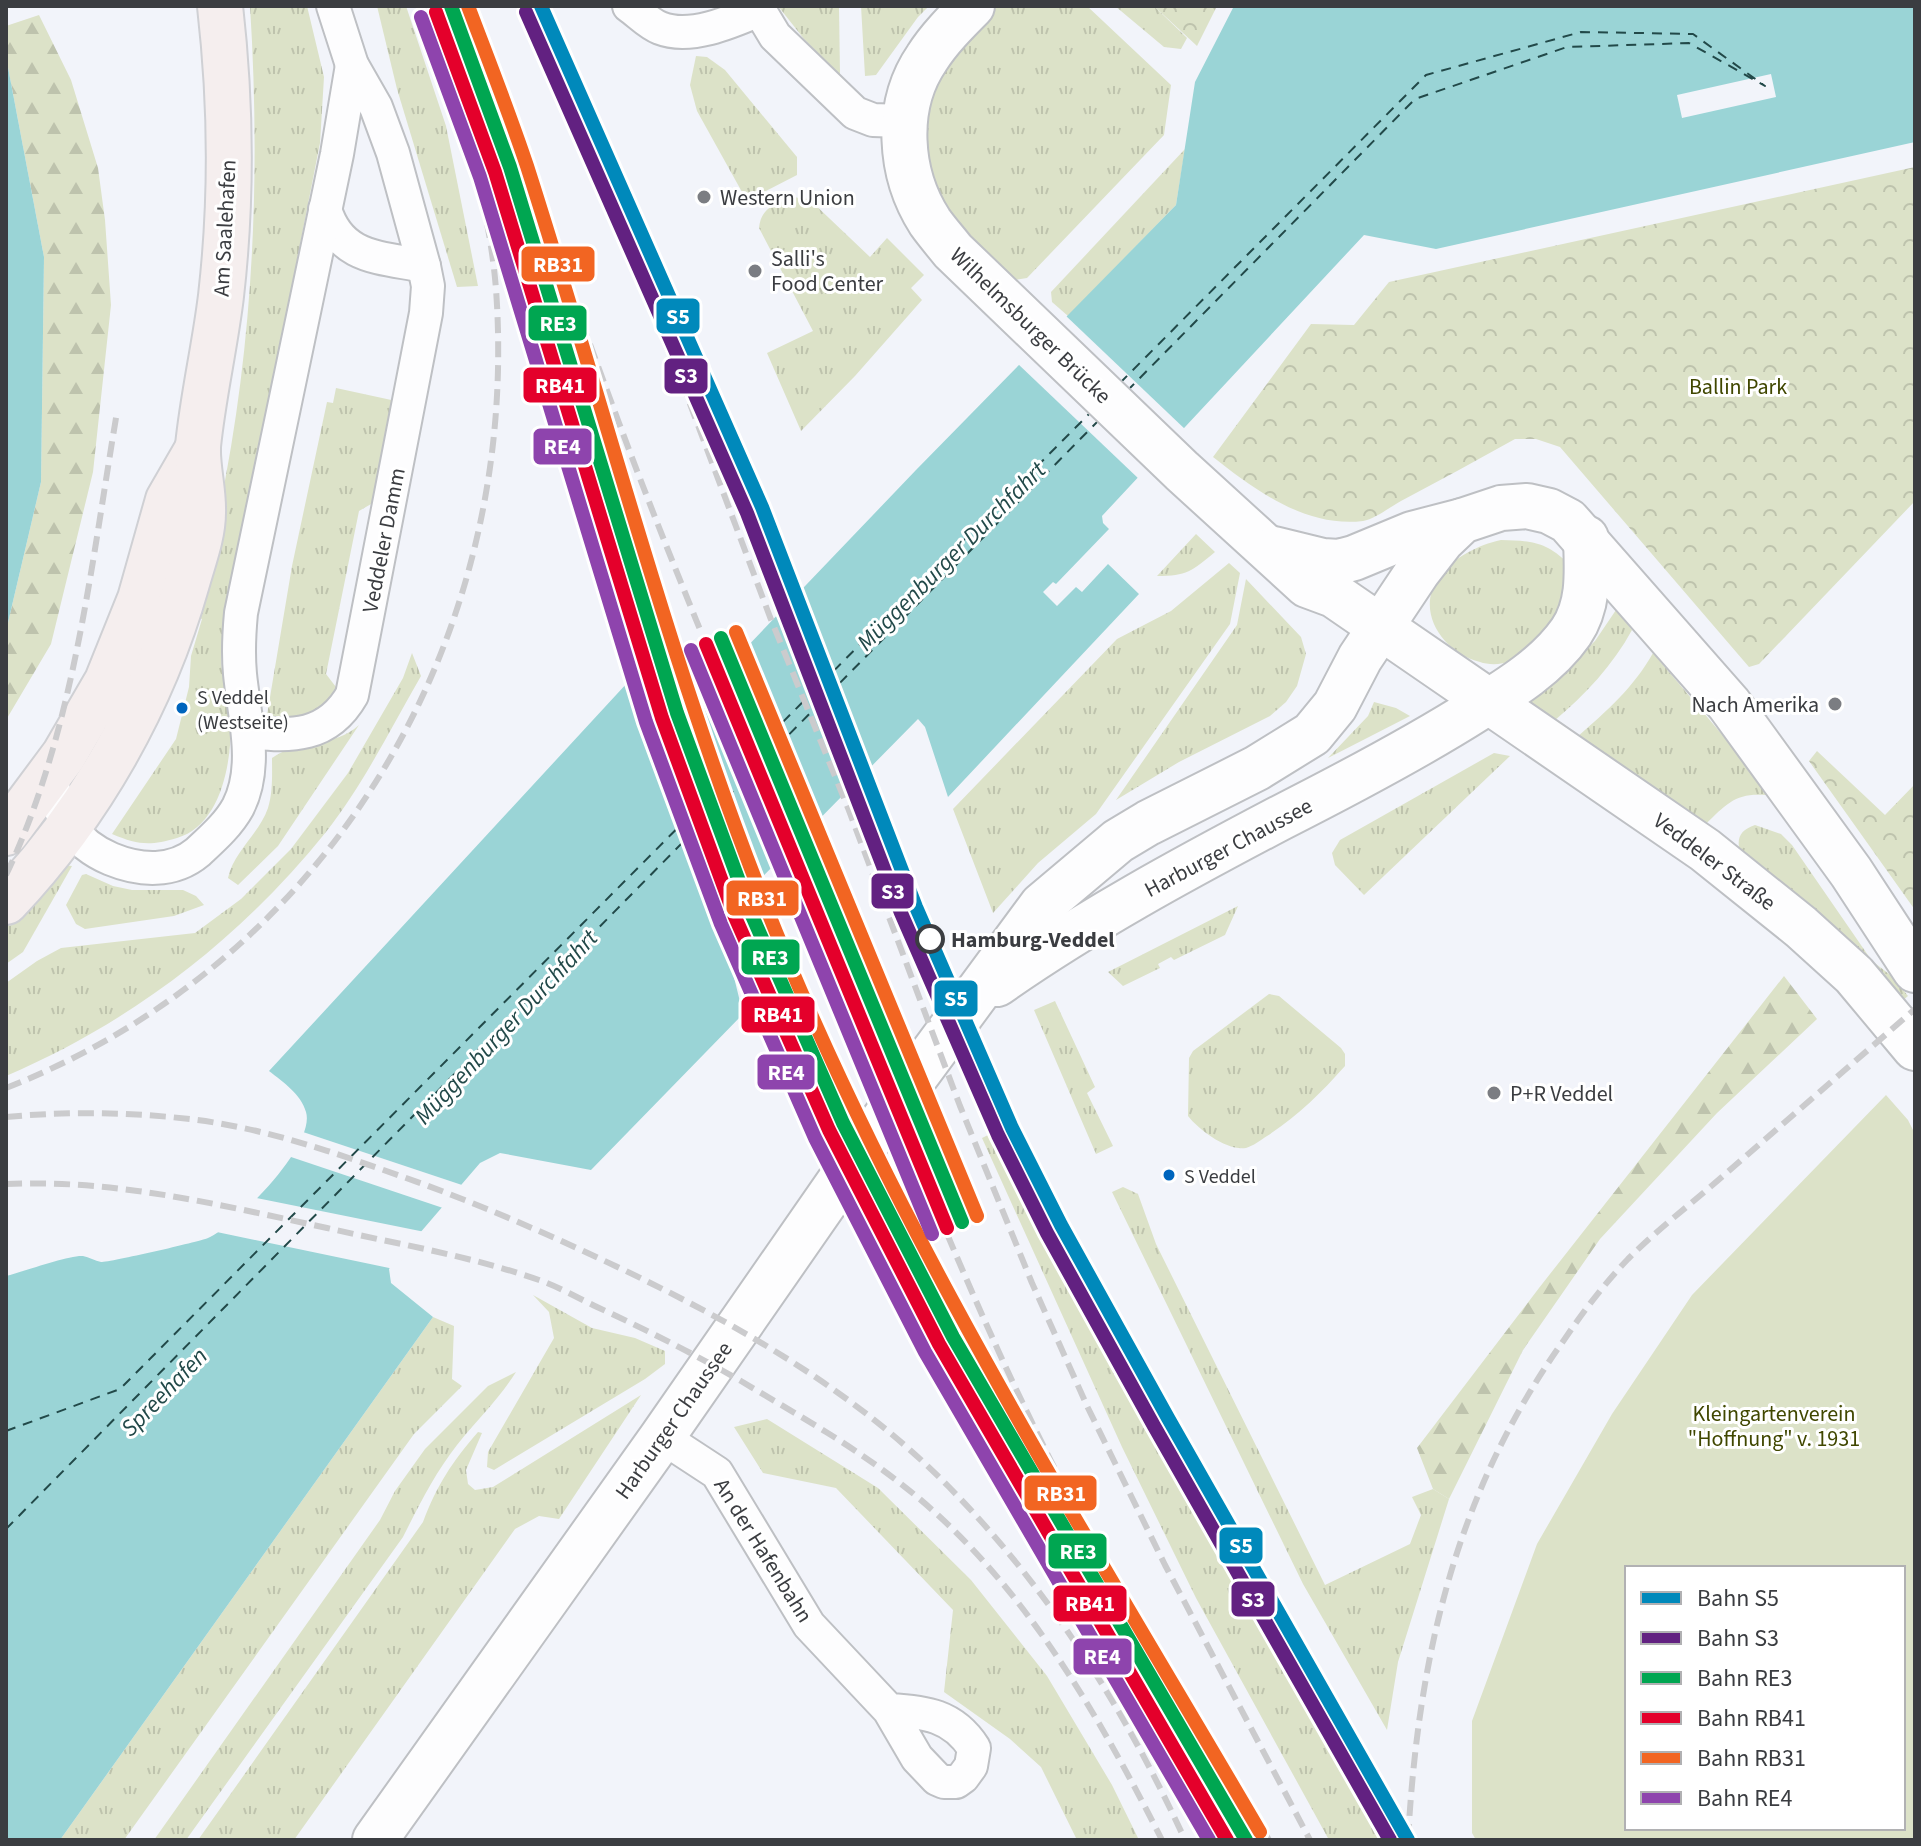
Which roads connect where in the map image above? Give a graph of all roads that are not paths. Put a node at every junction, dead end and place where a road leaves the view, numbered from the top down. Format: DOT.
graph roads {
  1 [pos="220,6"];
  2 [pos="333,6"];
  3 [pos="629,6"];
  4 [pos="972,6"];
  5 [pos="758,8"];
  6 [pos="352,65"];
  7 [pos="903,121"];
  8 [pos="325,209"];
  9 [pos="424,266"];
  10 [pos="198,448"];
  11 [pos="1212,498"];
  12 [pos="1462,521"];
  13 [pos="1586,538"];
  14 [pos="1265,547"];
  15 [pos="1307,585"];
  16 [pos="1380,628"];
  17 [pos="1350,674"];
  18 [pos="1490,701"];
  19 [pos="248,732"];
  20 [pos="51,775"];
  21 [pos="69,828"];
  22 [pos="6,833"];
  23 [pos="6,902"];
  24 [pos="1915,970"];
  25 [pos="972,1002"];
  26 [pos="1915,1048"];
  27 [pos="662,1437"];
  28 [pos="889,1710"];
  29 [pos="375,1840"];
  1 -- 10 [label="main road, Am Saalehafen"];
  2 -- 6 [label="street, Veddeler Damm"];
  3 -- 5 [label="street"];
  4 -- 7 [label="main road"];
  5 -- 7 [label="street"];
  6 -- 8 [label="street, Veddeler Damm"];
  6 -- 9 [label="street, Veddeler Damm"];
  7 -- 11 [label="main road, Wilhelmsburger Brücke"];
  8 -- 9 [label="street"];
  8 -- 19 [label="street, Veddeler Damm"];
  9 -- 19 [label="street, Veddeler Damm"];
  10 -- 20 [label="main road, Am Saalehafen"];
  10 -- 21 [label="main road, Am Saalehafen"];
  11 -- 14 [label="main road, Veddeler Straße"];
  12 -- 13 [label="main road"];
  12 -- 14 [label="main road"];
  12 -- 16 [label="main road"];
  13 -- 18 [label="main road"];
  13 -- 24 [label="main road"];
  14 -- 15 [label="main road, Veddeler Straße"];
  15 -- 16 [label="main road, Veddeler Straße"];
  15 -- 17 [label="main road"];
  16 -- 17 [label="main road, Harburger Chaussee"];
  16 -- 18 [label="main road, Veddeler Straße"];
  17 -- 25 [label="main road, Harburger Chaussee"];
  18 -- 25 [label="main road, Harburger Chaussee"];
  18 -- 26 [label="main road, Veddeler Straße"];
  19 -- 21 [label="street, Veddeler Damm"];
  20 -- 21 [label="street, Veddeler Damm"];
  20 -- 22 [label="main road"];
  21 -- 23 [label="main road"];
  25 -- 27 [label="main road, Harburger Chaussee"];
  27 -- 28 [label="street, An der Hafenbahn"];
  27 -- 29 [label="main road, Harburger Chaussee"];
}
